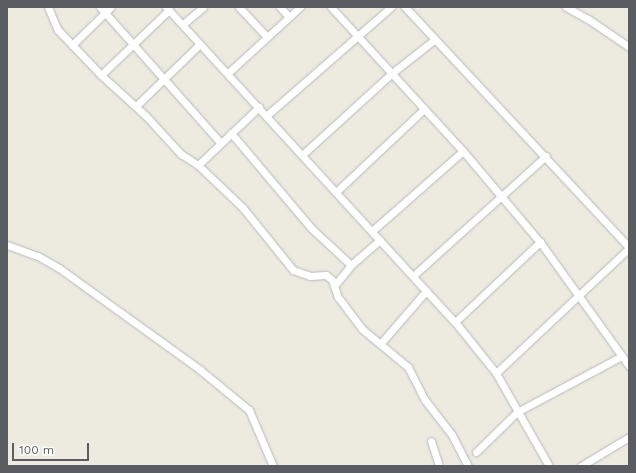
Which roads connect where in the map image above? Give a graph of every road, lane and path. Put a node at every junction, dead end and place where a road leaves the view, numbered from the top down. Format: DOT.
graph roads {
  1 [pos="111,7"];
  2 [pos="203,7"];
  3 [pos="239,7"];
  4 [pos="280,7"];
  5 [pos="300,7"];
  6 [pos="332,7"];
  7 [pos="391,7"];
  8 [pos="405,7"];
  9 [pos="566,7"];
  10 [pos="50,8"];
  11 [pos="168,9"];
  12 [pos="102,10"];
  13 [pos="289,17"];
  14 [pos="183,24"];
  15 [pos="358,36"];
  16 [pos="267,37"];
  17 [pos="434,40"];
  18 [pos="200,44"];
  19 [pos="72,45"];
  20 [pos="132,45"];
  21 [pos="629,47"];
  22 [pos="228,73"];
  23 [pos="392,73"];
  24 [pos="101,75"];
  25 [pos="162,79"];
  26 [pos="136,106"];
  27 [pos="259,107"];
  28 [pos="424,109"];
  29 [pos="266,116"];
  30 [pos="231,132"];
  31 [pos="220,142"];
  32 [pos="463,151"];
  33 [pos="302,155"];
  34 [pos="546,156"];
  35 [pos="198,165"];
  36 [pos="336,192"];
  37 [pos="501,196"];
  38 [pos="372,231"];
  39 [pos="380,240"];
  40 [pos="540,242"];
  41 [pos="7,245"];
  42 [pos="629,247"];
  43 [pos="351,265"];
  44 [pos="413,276"];
  45 [pos="335,285"];
  46 [pos="426,291"];
  47 [pos="577,295"];
  48 [pos="455,322"];
  49 [pos="381,343"];
  50 [pos="622,356"];
  51 [pos="629,366"];
  52 [pos="496,373"];
  53 [pos="517,412"];
  54 [pos="629,437"];
  55 [pos="431,441"];
  56 [pos="476,452"];
  57 [pos="273,466"];
  58 [pos="439,466"];
  59 [pos="468,466"];
  60 [pos="549,466"];
  61 [pos="581,466"];
  1 -- 12 [label="street"];
  2 -- 14 [label="street"];
  3 -- 16 [label="street"];
  4 -- 13 [label="street"];
  5 -- 13 [label="street"];
  6 -- 15 [label="street"];
  7 -- 15 [label="street"];
  8 -- 17 [label="street"];
  9 -- 21 [label="street"];
  10 -- 19 [label="street"];
  11 -- 14 [label="street"];
  11 -- 20 [label="street"];
  12 -- 19 [label="street"];
  12 -- 20 [label="street"];
  13 -- 16 [label="street"];
  14 -- 18 [label="street"];
  15 -- 23 [label="street"];
  15 -- 29 [label="street"];
  16 -- 22 [label="street"];
  17 -- 23 [label="street"];
  17 -- 34 [label="street"];
  18 -- 22 [label="street"];
  18 -- 25 [label="street"];
  19 -- 24 [label="street"];
  20 -- 24 [label="street"];
  20 -- 25 [label="street"];
  22 -- 27 [label="street"];
  23 -- 28 [label="street"];
  23 -- 33 [label="street"];
  24 -- 26 [label="street"];
  25 -- 26 [label="street"];
  25 -- 31 [label="street"];
  26 -- 35 [label="street"];
  27 -- 29 [label="street"];
  27 -- 30 [label="street"];
  28 -- 32 [label="street"];
  28 -- 36 [label="street"];
  29 -- 33 [label="street"];
  30 -- 31 [label="street"];
  30 -- 43 [label="street"];
  31 -- 35 [label="street"];
  32 -- 37 [label="street"];
  32 -- 38 [label="street"];
  33 -- 36 [label="street"];
  34 -- 37 [label="street"];
  34 -- 42 [label="street"];
  35 -- 45 [label="street"];
  36 -- 38 [label="street"];
  37 -- 40 [label="street"];
  37 -- 44 [label="street"];
  38 -- 39 [label="street"];
  39 -- 43 [label="street"];
  39 -- 44 [label="street"];
  40 -- 47 [label="street"];
  40 -- 48 [label="street"];
  41 -- 57 [label="street"];
  42 -- 47 [label="street"];
  43 -- 45 [label="street"];
  44 -- 46 [label="street"];
  45 -- 49 [label="street"];
  46 -- 48 [label="street"];
  46 -- 49 [label="street"];
  47 -- 50 [label="street"];
  47 -- 52 [label="street"];
  48 -- 52 [label="street"];
  49 -- 59 [label="street"];
  50 -- 51 [label="street"];
  50 -- 53 [label="street"];
  52 -- 53 [label="street"];
  53 -- 56 [label="street"];
  53 -- 60 [label="street"];
  54 -- 61 [label="street"];
  55 -- 58 [label="street"];
}
